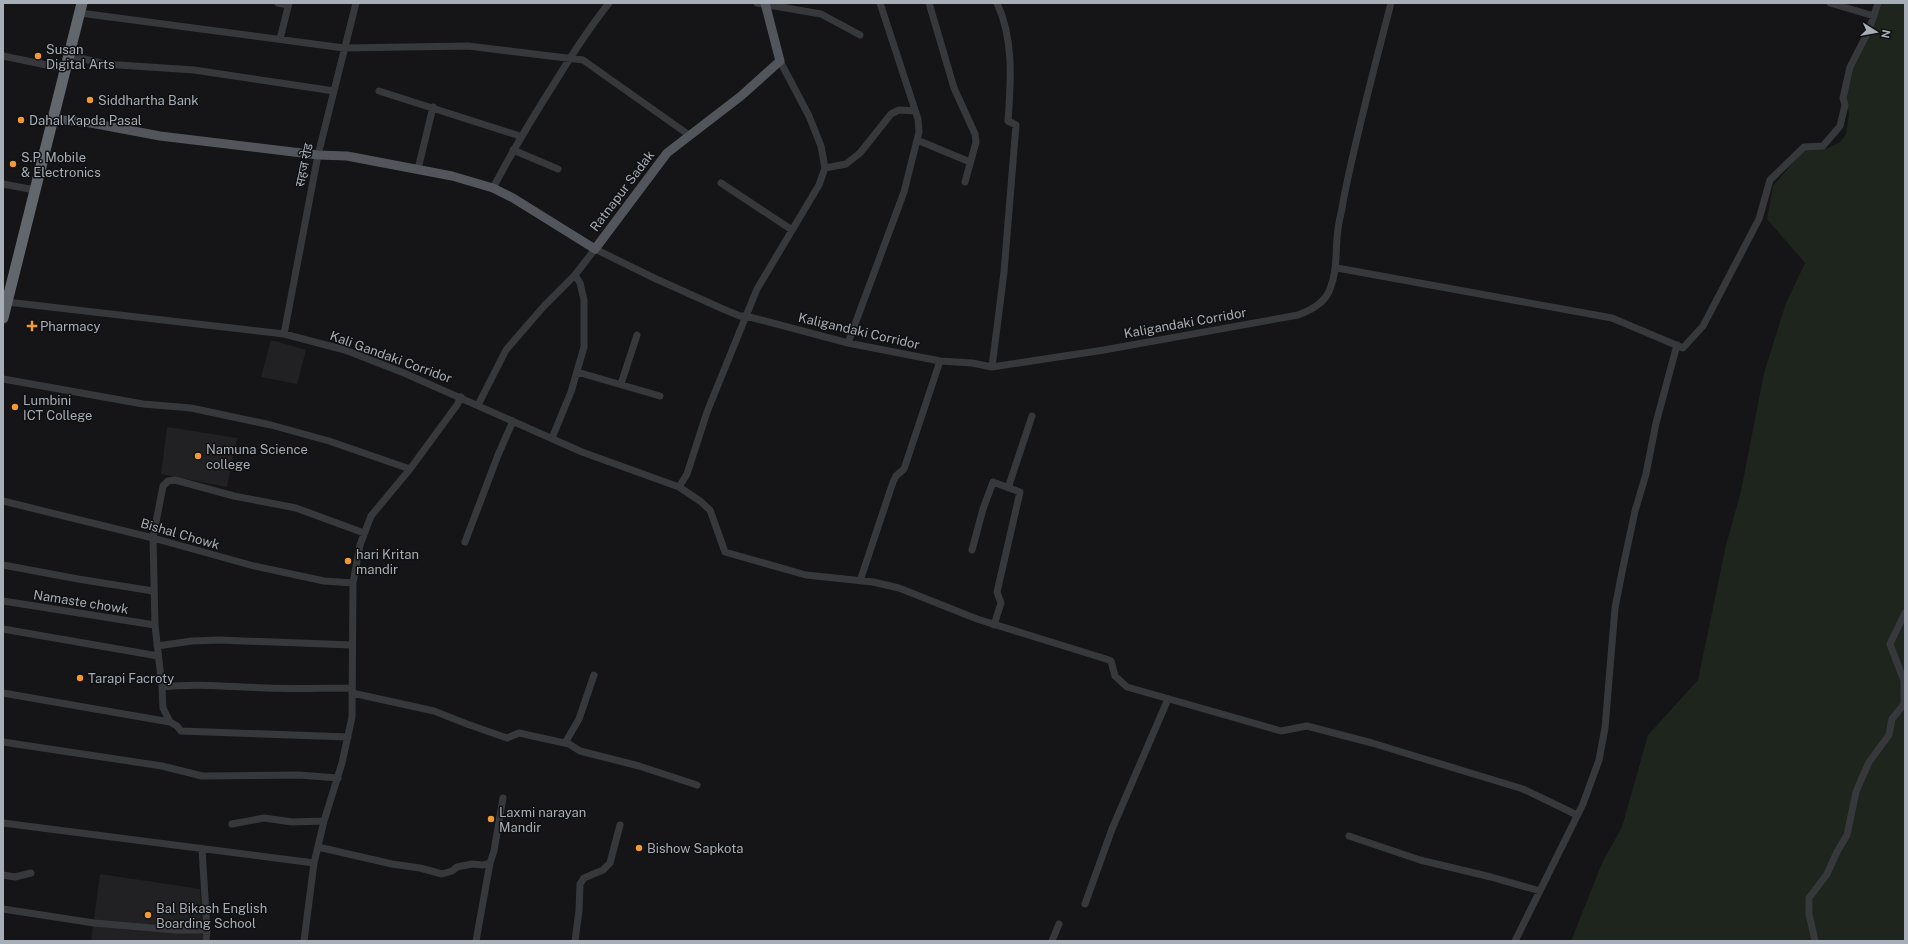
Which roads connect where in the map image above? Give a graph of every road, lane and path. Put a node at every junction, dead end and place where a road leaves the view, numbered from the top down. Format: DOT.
graph roads {
  1 [pos="278,3"];
  2 [pos="356,3"];
  3 [pos="609,3"];
  4 [pos="880,3"];
  5 [pos="928,3"];
  6 [pos="997,3"];
  7 [pos="1391,3"];
  8 [pos="1830,3"];
  9 [pos="1878,3"];
  10 [pos="289,4"];
  11 [pos="763,4"];
  12 [pos="81,8"];
  13 [pos="1874,16"];
  14 [pos="860,35"];
  15 [pos="280,39"];
  16 [pos="344,48"];
  17 [pos="69,55"];
  18 [pos="3,56"];
  19 [pos="570,58"];
  20 [pos="780,61"];
  21 [pos="66,70"];
  22 [pos="334,91"];
  23 [pos="379,91"];
  24 [pos="433,107"];
  25 [pos="915,111"];
  26 [pos="53,119"];
  27 [pos="520,136"];
  28 [pos="689,136"];
  29 [pos="917,140"];
  30 [pos="513,150"];
  31 [pos="318,155"];
  32 [pos="970,162"];
  33 [pos="825,168"];
  34 [pos="418,169"];
  35 [pos="558,169"];
  36 [pos="965,182"];
  37 [pos="721,183"];
  38 [pos="3,184"];
  39 [pos="493,188"];
  40 [pos="35,190"];
  41 [pos="792,230"];
  42 [pos="595,249"];
  43 [pos="1337,268"];
  44 [pos="575,275"];
  45 [pos="7,302"];
  46 [pos="746,316"];
  47 [pos="3,318"];
  48 [pos="284,334"];
  49 [pos="637,335"];
  50 [pos="848,343"];
  51 [pos="1677,345"];
  52 [pos="940,361"];
  53 [pos="992,367"];
  54 [pos="577,372"];
  55 [pos="3,379"];
  56 [pos="621,384"];
  57 [pos="660,396"];
  58 [pos="461,397"];
  59 [pos="478,404"];
  60 [pos="1032,416"];
  61 [pos="513,421"];
  62 [pos="552,438"];
  63 [pos="410,469"];
  64 [pos="679,487"];
  65 [pos="1008,488"];
  66 [pos="3,501"];
  67 [pos="364,533"];
  68 [pos="153,538"];
  69 [pos="465,542"];
  70 [pos="972,550"];
  71 [pos="3,565"];
  72 [pos="860,581"];
  73 [pos="353,583"];
  74 [pos="153,591"];
  75 [pos="3,601"];
  76 [pos="1905,613"];
  77 [pos="155,625"];
  78 [pos="994,625"];
  79 [pos="3,628"];
  80 [pos="352,645"];
  81 [pos="157,646"];
  82 [pos="158,656"];
  83 [pos="594,675"];
  84 [pos="162,687"];
  85 [pos="352,690"];
  86 [pos="3,693"];
  87 [pos="1168,699"];
  88 [pos="170,722"];
  89 [pos="348,737"];
  90 [pos="3,742"];
  91 [pos="565,743"];
  92 [pos="338,778"];
  93 [pos="696,785"];
  94 [pos="503,798"];
  95 [pos="1577,815"];
  96 [pos="324,821"];
  97 [pos="3,823"];
  98 [pos="232,824"];
  99 [pos="620,825"];
  100 [pos="1349,836"];
  101 [pos="318,846"];
  102 [pos="202,849"];
  103 [pos="314,863"];
  104 [pos="490,863"];
  105 [pos="31,874"];
  106 [pos="3,875"];
  107 [pos="1540,891"];
  108 [pos="1085,904"];
  109 [pos="3,909"];
  110 [pos="1059,924"];
  111 [pos="207,930"];
  112 [pos="206,941"];
  113 [pos="304,941"];
  114 [pos="476,941"];
  115 [pos="575,941"];
  116 [pos="1052,941"];
  117 [pos="1515,941"];
  118 [pos="1814,941"];
  1 -- 10 [label="street"];
  2 -- 16 [label="street, सहज रोड"];
  3 -- 19 [label="street"];
  4 -- 25 [label="street"];
  5 -- 32 [label="street"];
  6 -- 53 [label="street"];
  7 -- 43 [label="street, Kaligandaki Corridor"];
  8 -- 13 [label="street"];
  9 -- 13 [label="street"];
  10 -- 15 [label="street"];
  11 -- 14 [label="street"];
  11 -- 20 [label="main road"];
  12 -- 15 [label="street"];
  12 -- 17 [label="highway"];
  13 -- 51 [label="street"];
  15 -- 16 [label="street"];
  16 -- 19 [label="street"];
  16 -- 22 [label="street, सहज रोड"];
  17 -- 21 [label="highway"];
  17 -- 22 [label="street"];
  18 -- 21 [label="street"];
  19 -- 27 [label="street"];
  19 -- 28 [label="street"];
  20 -- 28 [label="main road, Ratnapur Sadak"];
  20 -- 33 [label="street"];
  21 -- 26 [label="highway"];
  22 -- 31 [label="street, सहज रोड"];
  23 -- 24 [label="street"];
  24 -- 27 [label="street"];
  24 -- 34 [label="street"];
  25 -- 29 [label="street"];
  25 -- 33 [label="street"];
  26 -- 31 [label="main road, Ratnapur Sadak"];
  26 -- 40 [label="highway"];
  27 -- 30 [label="street"];
  28 -- 42 [label="main road, Ratnapur Sadak"];
  29 -- 32 [label="street"];
  29 -- 50 [label="street"];
  30 -- 35 [label="street"];
  30 -- 39 [label="street"];
  31 -- 34 [label="main road, Ratnapur Sadak"];
  31 -- 48 [label="street, सहज रोड"];
  32 -- 36 [label="street"];
  33 -- 41 [label="street"];
  34 -- 39 [label="main road, Ratnapur Sadak"];
  37 -- 41 [label="street"];
  38 -- 40 [label="street"];
  39 -- 42 [label="main road, Ratnapur Sadak"];
  40 -- 45 [label="highway"];
  41 -- 46 [label="street"];
  42 -- 44 [label="street"];
  42 -- 46 [label="street, Kaligandaki Corridor"];
  43 -- 51 [label="street"];
  43 -- 53 [label="street, Kaligandaki Corridor"];
  44 -- 54 [label="street"];
  44 -- 59 [label="street"];
  45 -- 47 [label="highway"];
  45 -- 48 [label="street, Kali Gandaki Corridor"];
  46 -- 50 [label="street, Kaligandaki Corridor"];
  46 -- 64 [label="street"];
  48 -- 58 [label="street, Kali Gandaki Corridor"];
  49 -- 56 [label="street"];
  50 -- 52 [label="street, Kaligandaki Corridor"];
  51 -- 95 [label="street"];
  52 -- 53 [label="street, Kaligandaki Corridor"];
  52 -- 72 [label="street"];
  54 -- 56 [label="street"];
  54 -- 62 [label="street"];
  55 -- 63 [label="street"];
  56 -- 57 [label="street"];
  58 -- 59 [label="street, Kali Gandaki Corridor"];
  58 -- 63 [label="street"];
  59 -- 61 [label="street, Kali Gandaki Corridor"];
  60 -- 65 [label="street"];
  61 -- 62 [label="street, Kali Gandaki Corridor"];
  61 -- 69 [label="street"];
  62 -- 64 [label="street, Kali Gandaki Corridor"];
  63 -- 67 [label="street"];
  64 -- 72 [label="street, Kali Gandaki Corridor"];
  65 -- 70 [label="street"];
  65 -- 78 [label="street"];
  66 -- 68 [label="street, Bishal Chowk"];
  67 -- 68 [label="street"];
  67 -- 73 [label="street"];
  68 -- 73 [label="street, Bishal Chowk"];
  68 -- 74 [label="street"];
  71 -- 74 [label="street"];
  72 -- 78 [label="street"];
  73 -- 80 [label="street"];
  74 -- 77 [label="street"];
  75 -- 77 [label="street, Namaste chowk"];
  76 -- 118 [label="street"];
  77 -- 81 [label="street"];
  78 -- 87 [label="street"];
  79 -- 82 [label="street"];
  80 -- 81 [label="street"];
  80 -- 85 [label="street"];
  81 -- 82 [label="street"];
  82 -- 84 [label="street"];
  83 -- 91 [label="street"];
  84 -- 85 [label="street"];
  84 -- 88 [label="street"];
  85 -- 89 [label="street"];
  85 -- 91 [label="street"];
  86 -- 88 [label="street"];
  87 -- 95 [label="street"];
  87 -- 108 [label="street"];
  88 -- 89 [label="street"];
  89 -- 92 [label="street"];
  90 -- 92 [label="street"];
  91 -- 93 [label="street"];
  92 -- 96 [label="street"];
  94 -- 104 [label="street"];
  95 -- 107 [label="street"];
  96 -- 98 [label="street"];
  96 -- 101 [label="street"];
  97 -- 102 [label="street"];
  99 -- 115 [label="street"];
  100 -- 107 [label="street"];
  101 -- 103 [label="street"];
  101 -- 104 [label="street"];
  102 -- 103 [label="street"];
  102 -- 111 [label="street"];
  103 -- 113 [label="street"];
  104 -- 114 [label="street"];
  105 -- 106 [label="street"];
  107 -- 117 [label="street"];
  109 -- 111 [label="street"];
  110 -- 116 [label="street"];
  111 -- 112 [label="street"];
}
